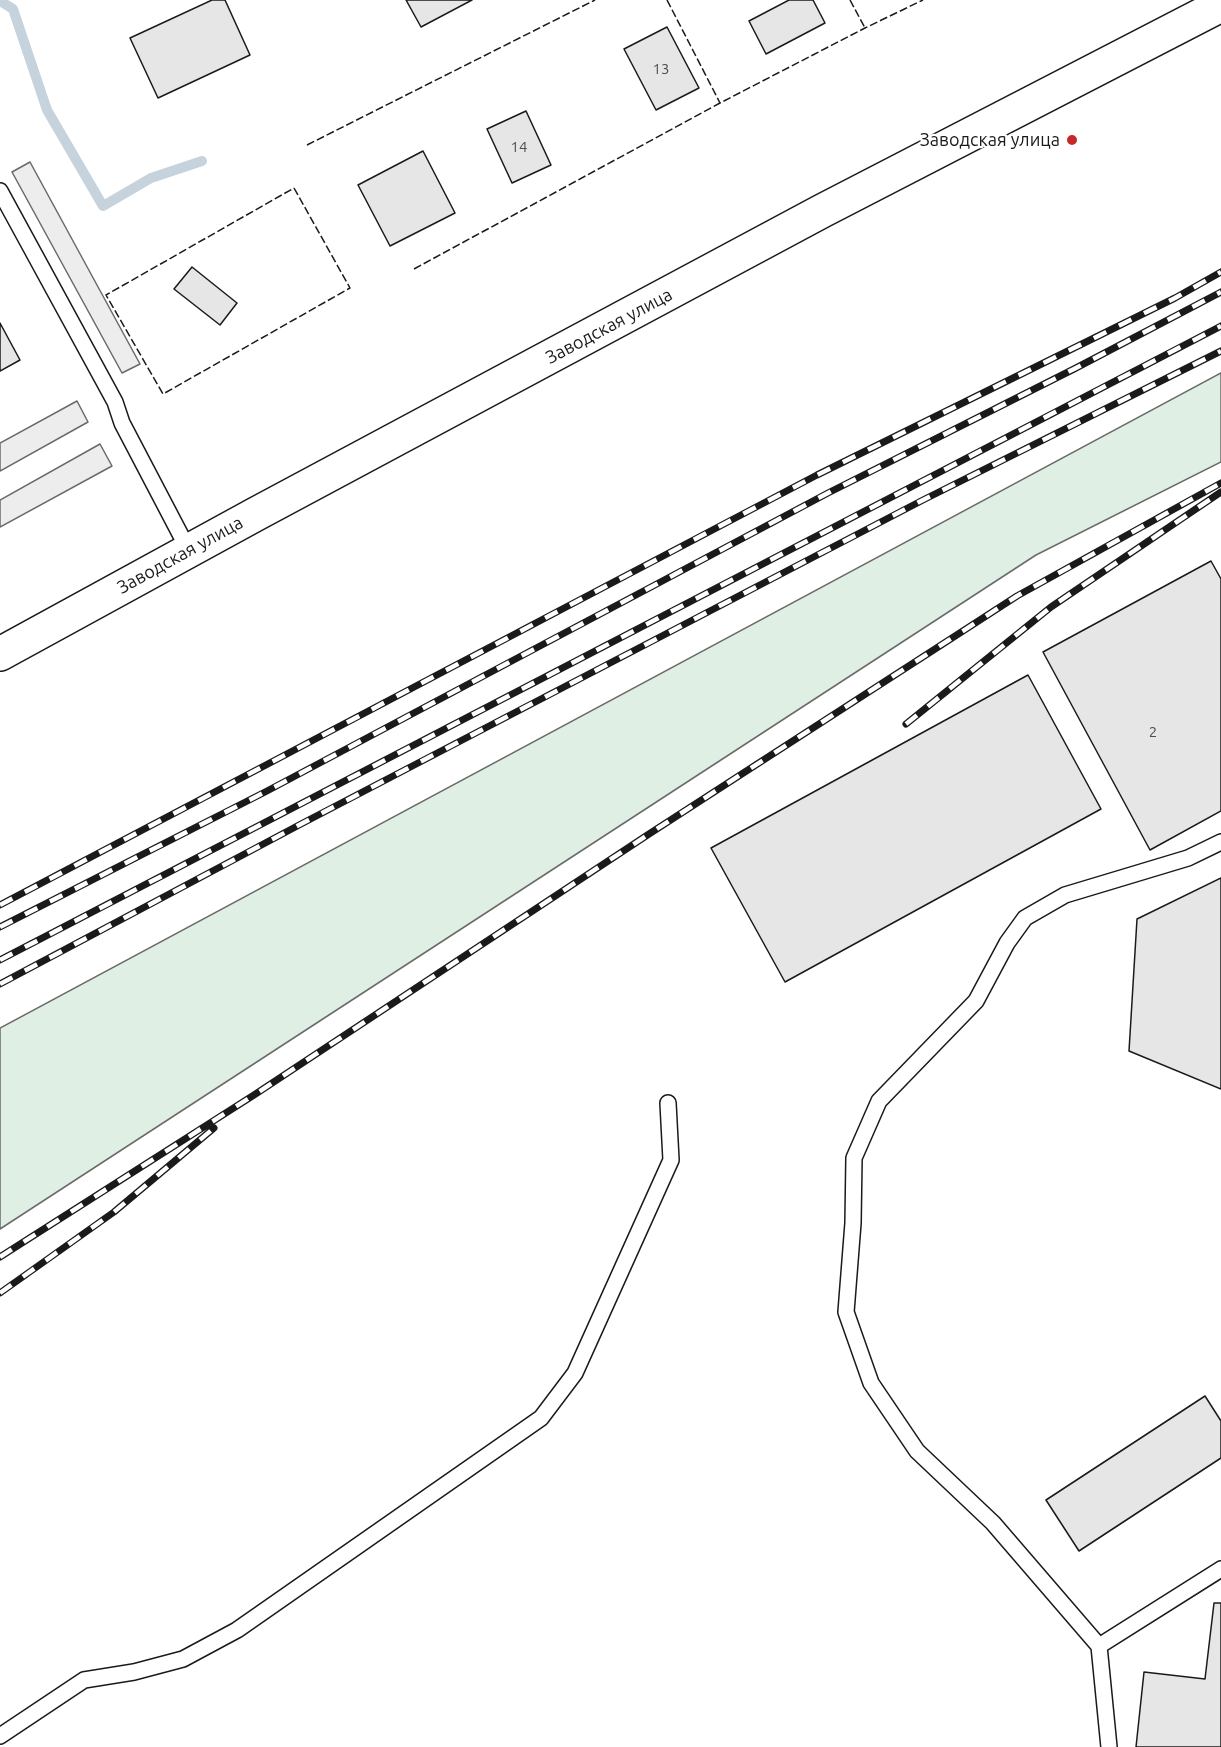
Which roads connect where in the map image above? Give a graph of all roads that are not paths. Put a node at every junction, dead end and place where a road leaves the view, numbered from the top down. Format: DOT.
graph roads {
  1 [pos="1221,5"];
  2 [pos="0,192"];
  3 [pos="189,551"];
  4 [pos="0,654"];
  5 [pos="1221,842"];
  6 [pos="669,1103"];
  7 [pos="1221,1569"];
  8 [pos="1099,1647"];
  9 [pos="0,1736"];
  10 [pos="1109,1747"];
  1 -- 3 [label="street, Заводская улица"];
  2 -- 3 [label="lane"];
  3 -- 4 [label="street, Заводская улица"];
  5 -- 8 [label="lane"];
  6 -- 9 [label="lane"];
  7 -- 8 [label="lane"];
  8 -- 10 [label="lane"];
}
